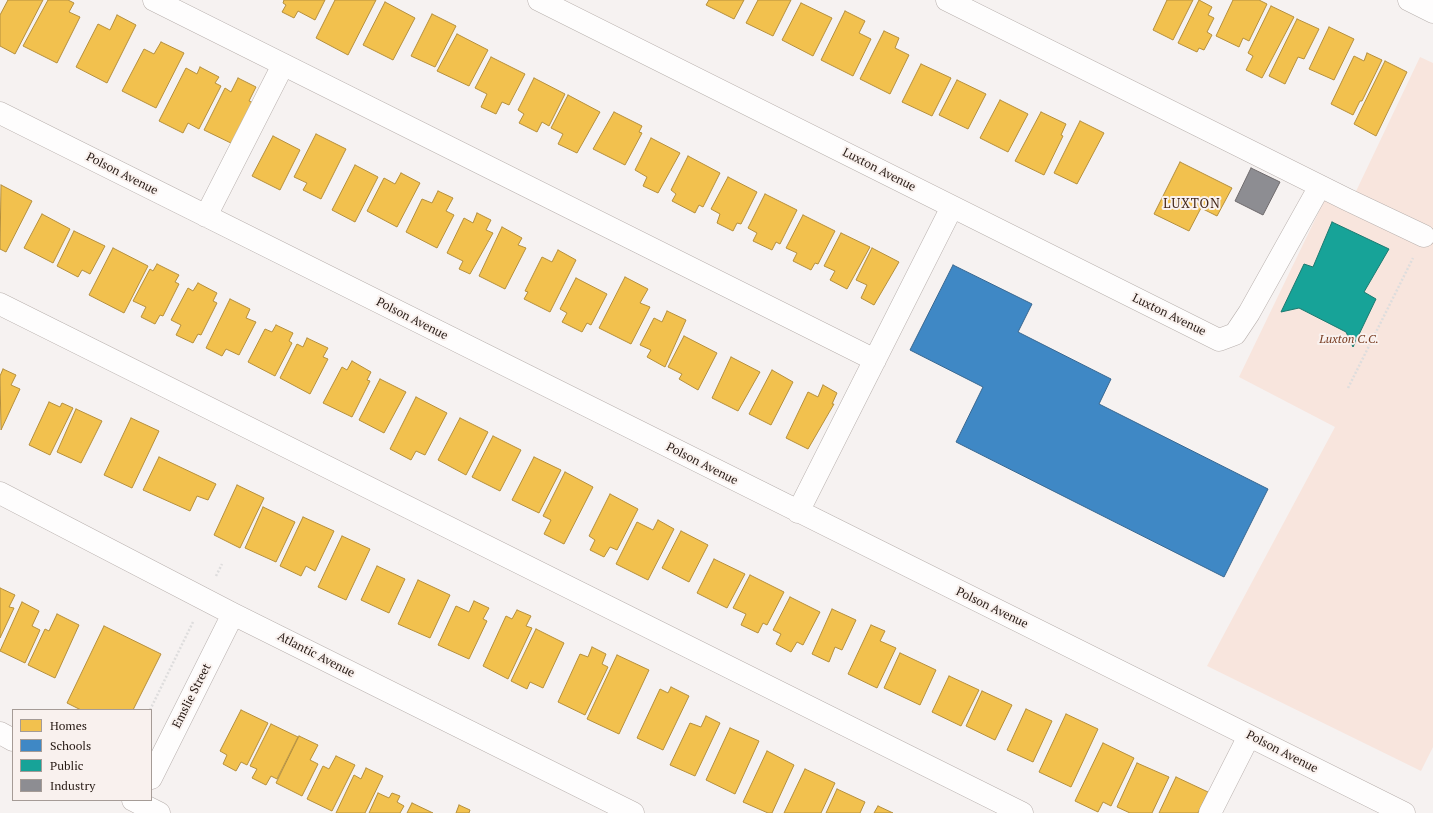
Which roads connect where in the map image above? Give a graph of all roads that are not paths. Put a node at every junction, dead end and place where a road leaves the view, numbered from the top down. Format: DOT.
graph roads {
  1 [pos="154,0"];
  2 [pos="539,0"];
  3 [pos="947,0"];
  4 [pos="1409,0"];
  5 [pos="1433,12"];
  6 [pos="283,64"];
  7 [pos="0,113"];
  8 [pos="1320,186"];
  9 [pos="952,207"];
  10 [pos="206,216"];
  11 [pos="1424,236"];
  12 [pos="0,304"];
  13 [pos="875,360"];
  14 [pos="0,493"];
  15 [pos="798,512"];
  16 [pos="233,614"];
  17 [pos="0,733"];
  18 [pos="1249,736"];
  19 [pos="12,739"];
  20 [pos="152,776"];
  21 [pos="136,804"];
  22 [pos="159,813"];
  23 [pos="633,813"];
  24 [pos="1022,813"];
  25 [pos="1210,813"];
  26 [pos="1404,813"];
  1 -- 6 [label="street"];
  2 -- 9 [label="street, Luxton Avenue"];
  3 -- 8 [label="street"];
  4 -- 5 [label="street"];
  6 -- 10 [label="street"];
  6 -- 13 [label="street"];
  7 -- 10 [label="street, Polson Avenue"];
  8 -- 9 [label="street, Luxton Avenue"];
  8 -- 11 [label="street"];
  9 -- 13 [label="street"];
  10 -- 15 [label="street, Polson Avenue"];
  12 -- 24 [label="street"];
  13 -- 15 [label="street"];
  14 -- 16 [label="street, Atlantic Avenue"];
  15 -- 18 [label="street, Polson Avenue"];
  16 -- 20 [label="street, Emslie Street"];
  16 -- 23 [label="street, Atlantic Avenue"];
  17 -- 19 [label="street"];
  18 -- 25 [label="street"];
  18 -- 26 [label="street, Polson Avenue"];
  21 -- 22 [label="street"];
}
